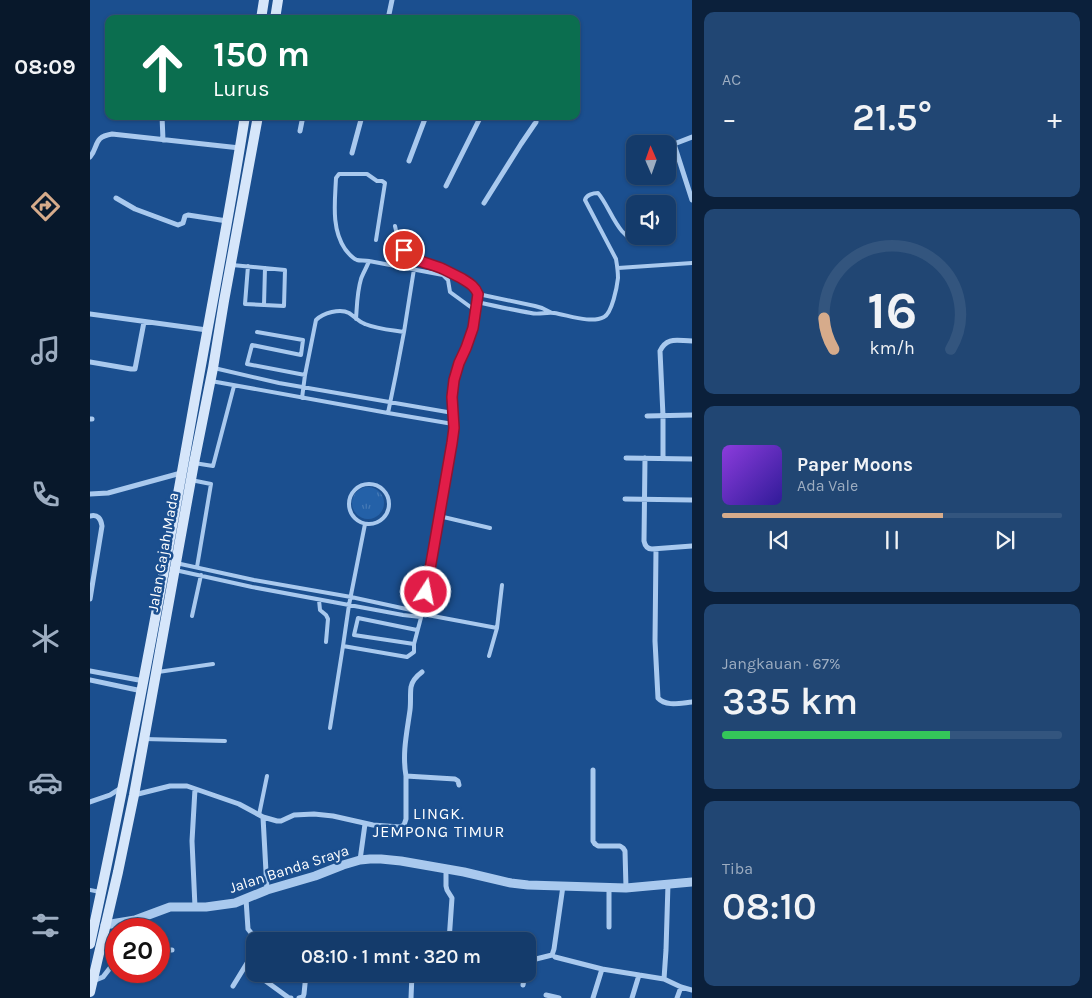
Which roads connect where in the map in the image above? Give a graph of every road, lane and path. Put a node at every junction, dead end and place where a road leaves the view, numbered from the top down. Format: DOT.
graph roads {
  1 [pos="264,0"];
  2 [pos="278,0"];
  3 [pos="392,0"];
  4 [pos="262,15"];
  5 [pos="276,15"];
  6 [pos="389,15"];
  7 [pos="162,120"];
  8 [pos="244,120"];
  9 [pos="257,120"];
  10 [pos="302,120"];
  11 [pos="361,120"];
  12 [pos="424,120"];
  13 [pos="479,120"];
  14 [pos="535,120"];
  15 [pos="300,131"];
  16 [pos="692,137"];
  17 [pos="163,140"];
  18 [pos="93,145"];
  19 [pos="240,148"];
  20 [pos="352,153"];
  21 [pos="90,157"];
  22 [pos="409,161"];
  23 [pos="692,175"];
  24 [pos="684,177"];
  25 [pos="446,186"];
  26 [pos="116,198"];
  27 [pos="692,200"];
  28 [pos="484,203"];
  29 [pos="227,221"];
  30 [pos="395,226"];
  31 [pos="626,236"];
  32 [pos="376,240"];
  33 [pos="369,261"];
  34 [pos="692,263"];
  35 [pos="230,265"];
  36 [pos="248,266"];
  37 [pos="266,268"];
  38 [pos="618,268"];
  39 [pos="414,269"];
  40 [pos="478,294"];
  41 [pos="218,300"];
  42 [pos="477,302"];
  43 [pos="264,305"];
  44 [pos="476,311"];
  45 [pos="552,313"];
  46 [pos="90,314"];
  47 [pos="356,319"];
  48 [pos="144,322"];
  49 [pos="207,330"];
  50 [pos="257,332"];
  51 [pos="404,332"];
  52 [pos="692,341"];
  53 [pos="90,362"];
  54 [pos="214,368"];
  55 [pos="305,375"];
  56 [pos="211,381"];
  57 [pos="234,386"];
  58 [pos="304,387"];
  59 [pos="302,398"];
  60 [pos="390,402"];
  61 [pos="388,413"];
  62 [pos="452,414"];
  63 [pos="692,415"];
  64 [pos="647,416"];
  65 [pos="664,416"];
  66 [pos="454,424"];
  67 [pos="626,458"];
  68 [pos="645,458"];
  69 [pos="663,458"];
  70 [pos="692,459"];
  71 [pos="194,463"];
  72 [pos="182,472"];
  73 [pos="191,480"];
  74 [pos="90,494"];
  75 [pos="625,498"];
  76 [pos="644,499"];
  77 [pos="692,500"];
  78 [pos="90,516"];
  79 [pos="439,516"];
  80 [pos="365,524"];
  81 [pos="490,528"];
  82 [pos="692,546"];
  83 [pos="656,549"];
  84 [pos="175,566"];
  85 [pos="197,567"];
  86 [pos="201,576"];
  87 [pos="502,585"];
  88 [pos="350,597"];
  89 [pos="90,599"];
  90 [pos="319,600"];
  91 [pos="349,605"];
  92 [pos="422,614"];
  93 [pos="192,616"];
  94 [pos="497,628"];
  95 [pos="417,630"];
  96 [pos="158,633"];
  97 [pos="326,642"];
  98 [pos="414,644"];
  99 [pos="343,646"];
  100 [pos="490,656"];
  101 [pos="213,664"];
  102 [pos="90,671"];
  103 [pos="422,672"];
  104 [pos="156,673"];
  105 [pos="90,680"];
  106 [pos="143,686"];
  107 [pos="692,702"];
  108 [pos="330,728"];
  109 [pos="133,737"];
  110 [pos="144,740"];
  111 [pos="225,741"];
  112 [pos="593,770"];
  113 [pos="268,776"];
  114 [pos="406,776"];
  115 [pos="459,785"];
  116 [pos="122,787"];
  117 [pos="195,789"];
  118 [pos="134,795"];
  119 [pos="90,802"];
  120 [pos="261,816"];
  121 [pos="365,824"];
  122 [pos="360,860"];
  123 [pos="446,869"];
  124 [pos="107,870"];
  125 [pos="118,872"];
  126 [pos="692,882"];
  127 [pos="668,884"];
  128 [pos="563,886"];
  129 [pos="609,888"];
  130 [pos="626,888"];
  131 [pos="90,890"];
  132 [pos="267,890"];
  133 [pos="101,893"];
  134 [pos="246,899"];
  135 [pos="195,907"];
  136 [pos="107,918"];
  137 [pos="140,918"];
  138 [pos="105,925"];
  139 [pos="609,926"];
  140 [pos="250,932"];
  141 [pos="450,932"];
  142 [pos="90,943"];
  143 [pos="554,954"];
  144 [pos="536,959"];
  145 [pos="602,969"];
  146 [pos="105,974"];
  147 [pos="639,975"];
  148 [pos="246,976"];
  149 [pos="664,979"];
  150 [pos="92,981"];
  151 [pos="267,982"];
  152 [pos="305,982"];
  153 [pos="412,982"];
  154 [pos="524,982"];
  155 [pos="523,985"];
  156 [pos="232,986"];
  157 [pos="681,987"];
  158 [pos="692,990"];
  159 [pos="90,992"];
  160 [pos="546,995"];
  161 [pos="292,998"];
  162 [pos="299,998"];
  163 [pos="411,998"];
  164 [pos="559,998"];
  165 [pos="593,998"];
  166 [pos="632,998"];
  167 [pos="678,998"];
  1 -- 4 [label="main road"];
  2 -- 5 [label="main road"];
  3 -- 6 [label="street"];
  7 -- 17 [label="street"];
  8 -- 19 [label="main road, Jalan Gajah Mada"];
  9 -- 35 [label="main road, Jalan Gajah Mada"];
  10 -- 15 [label="street"];
  11 -- 20 [label="street"];
  12 -- 22 [label="street"];
  13 -- 25 [label="street"];
  14 -- 28 [label="street"];
  16 -- 24 [label="street"];
  17 -- 18 [label="street"];
  17 -- 19 [label="street"];
  18 -- 21 [label="street"];
  19 -- 29 [label="main road, Jalan Gajah Mada"];
  23 -- 24 [label="street"];
  24 -- 27 [label="street"];
  26 -- 29 [label="street"];
  29 -- 41 [label="main road, Jalan Gajah Mada"];
  30 -- 40 [label="lane"];
  31 -- 38 [label="lane"];
  32 -- 33 [label="lane"];
  33 -- 39 [label="lane"];
  33 -- 47 [label="lane"];
  34 -- 38 [label="lane"];
  35 -- 36 [label="lane"];
  35 -- 41 [label="main road, Jalan Gajah Mada"];
  36 -- 37 [label="lane"];
  36 -- 43 [label="lane"];
  37 -- 43 [label="lane"];
  37 -- 43 [label="lane"];
  38 -- 45 [label="lane"];
  39 -- 44 [label="lane"];
  39 -- 51 [label="lane"];
  40 -- 42 [label="lane"];
  40 -- 45 [label="lane"];
  41 -- 49 [label="main road, Jalan Gajah Mada"];
  41 -- 54 [label="main road, Jalan Gajah Mada"];
  42 -- 44 [label="lane"];
  42 -- 45 [label="lane"];
  44 -- 62 [label="lane"];
  46 -- 48 [label="street"];
  47 -- 51 [label="lane"];
  47 -- 55 [label="lane"];
  48 -- 49 [label="street"];
  48 -- 53 [label="street"];
  49 -- 72 [label="main road, Jalan Gajah Mada"];
  50 -- 55 [label="lane"];
  51 -- 60 [label="lane"];
  52 -- 65 [label="street"];
  54 -- 56 [label="main road, Jalan Gajah Mada"];
  54 -- 58 [label="lane"];
  55 -- 58 [label="lane"];
  56 -- 57 [label="lane"];
  56 -- 71 [label="main road, Jalan Gajah Mada"];
  57 -- 59 [label="lane"];
  57 -- 71 [label="lane"];
  58 -- 59 [label="lane"];
  58 -- 60 [label="lane"];
  59 -- 61 [label="lane"];
  60 -- 61 [label="lane"];
  60 -- 62 [label="lane"];
  61 -- 66 [label="lane"];
  62 -- 66 [label="lane"];
  63 -- 65 [label="street"];
  64 -- 65 [label="street"];
  65 -- 69 [label="street"];
  66 -- 79 [label="lane"];
  67 -- 68 [label="street"];
  68 -- 69 [label="street"];
  68 -- 76 [label="street"];
  69 -- 70 [label="street"];
  71 -- 73 [label="main road, Jalan Gajah Mada"];
  72 -- 74 [label="street"];
  72 -- 96 [label="main road, Jalan Gajah Mada"];
  73 -- 84 [label="main road, Jalan Gajah Mada"];
  73 -- 85 [label="lane"];
  75 -- 76 [label="street"];
  76 -- 77 [label="street"];
  76 -- 83 [label="street"];
  78 -- 89 [label="street"];
  79 -- 81 [label="lane"];
  79 -- 92 [label="lane"];
  80 -- 80 [label="lane"];
  80 -- 88 [label="lane"];
  82 -- 83 [label="street"];
  83 -- 107 [label="street"];
  84 -- 85 [label="lane"];
  84 -- 86 [label="lane"];
  84 -- 96 [label="main road, Jalan Gajah Mada"];
  85 -- 88 [label="lane"];
  86 -- 90 [label="lane"];
  86 -- 93 [label="lane"];
  87 -- 94 [label="lane"];
  88 -- 91 [label="lane"];
  88 -- 92 [label="lane"];
  90 -- 91 [label="lane"];
  90 -- 97 [label="lane"];
  91 -- 92 [label="lane"];
  91 -- 99 [label="lane"];
  92 -- 94 [label="lane"];
  92 -- 95 [label="lane"];
  94 -- 100 [label="lane"];
  95 -- 98 [label="lane"];
  95 -- 98 [label="lane"];
  96 -- 104 [label="main road, Jalan Gajah Mada"];
  96 -- 106 [label="main road, Jalan Gajah Mada"];
  98 -- 99 [label="lane"];
  99 -- 108 [label="lane"];
  101 -- 104 [label="lane"];
  102 -- 106 [label="street"];
  103 -- 114 [label="street"];
  104 -- 110 [label="main road, Jalan Gajah Mada"];
  105 -- 106 [label="street"];
  106 -- 109 [label="main road, Jalan Gajah Mada"];
  109 -- 110 [label="main road"];
  109 -- 116 [label="main road, Jalan Gajah Mada"];
  110 -- 111 [label="lane"];
  110 -- 118 [label="main road, Jalan Gajah Mada"];
  112 -- 130 [label="street"];
  113 -- 120 [label="lane"];
  114 -- 115 [label="street"];
  114 -- 121 [label="street"];
  116 -- 119 [label="street"];
  116 -- 124 [label="main road, Jalan Gajah Mada"];
  117 -- 118 [label="street"];
  117 -- 120 [label="street"];
  117 -- 135 [label="street"];
  118 -- 125 [label="main road, Jalan Gajah Mada"];
  120 -- 121 [label="street"];
  120 -- 132 [label="street"];
  121 -- 122 [label="street"];
  122 -- 123 [label="street, Jalan Banda Sraya"];
  122 -- 132 [label="street, Jalan Banda Sraya"];
  123 -- 128 [label="street, Jalan Banda Sraya"];
  123 -- 141 [label="street"];
  124 -- 125 [label="main road"];
  124 -- 133 [label="main road, Jalan Gajah Mada"];
  125 -- 136 [label="main road, Jalan Gajah Mada"];
  126 -- 127 [label="street, Jalan Banda Sraya"];
  127 -- 130 [label="street, Jalan Banda Sraya"];
  127 -- 149 [label="street"];
  128 -- 129 [label="street, Jalan Banda Sraya"];
  128 -- 143 [label="street"];
  129 -- 130 [label="street, Jalan Banda Sraya"];
  129 -- 139 [label="street"];
  131 -- 133 [label="lane"];
  132 -- 134 [label="street, Jalan Banda Sraya"];
  133 -- 142 [label="main road, Jalan Gajah Mada"];
  134 -- 135 [label="street, Jalan Banda Sraya"];
  134 -- 140 [label="street"];
  135 -- 137 [label="street, Jalan Banda Sraya"];
  138 -- 150 [label="main road, Jalan Gajah Mada"];
  143 -- 144 [label="street"];
  143 -- 145 [label="street"];
  145 -- 147 [label="street"];
  145 -- 165 [label="street"];
  146 -- 150 [label="street"];
  147 -- 149 [label="street"];
  147 -- 166 [label="street"];
  148 -- 156 [label="street"];
  149 -- 157 [label="street"];
  150 -- 159 [label="main road, Jalan Gajah Mada"];
  151 -- 161 [label="street"];
  152 -- 162 [label="street"];
  153 -- 163 [label="street"];
  154 -- 155 [label="street"];
  157 -- 158 [label="street"];
  157 -- 167 [label="street"];
  160 -- 164 [label="street"];
}
